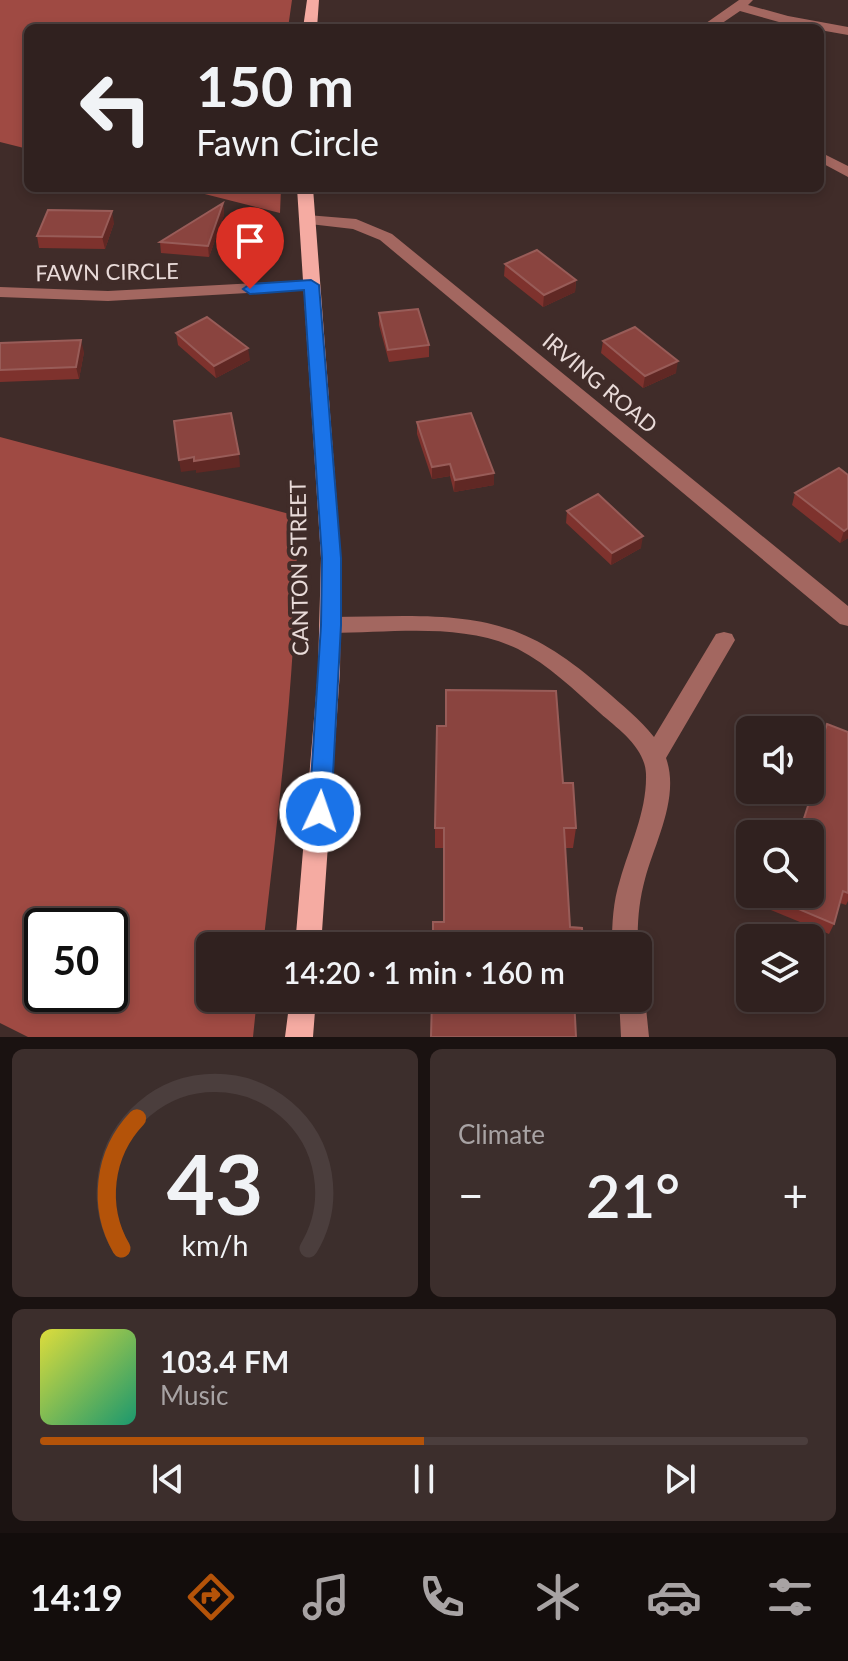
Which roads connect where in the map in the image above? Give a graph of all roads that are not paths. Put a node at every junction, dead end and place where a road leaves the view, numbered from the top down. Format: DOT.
graph roads {
  1 [pos="315,0"];
  2 [pos="742,3"];
  3 [pos="311,24"];
  4 [pos="712,24"];
  5 [pos="810,24"];
  6 [pos="824,27"];
  7 [pos="848,31"];
  8 [pos="824,158"];
  9 [pos="848,172"];
  10 [pos="305,192"];
  11 [pos="307,220"];
  12 [pos="311,285"];
  13 [pos="0,292"];
  14 [pos="848,618"];
  15 [pos="331,625"];
  16 [pos="724,640"];
  17 [pos="654,758"];
  18 [pos="309,932"];
  19 [pos="625,932"];
  20 [pos="302,1012"];
  21 [pos="633,1012"];
  22 [pos="299,1037"];
  23 [pos="635,1037"];
  1 -- 3 [label="main road"];
  2 -- 4 [label="street"];
  2 -- 5 [label="street"];
  6 -- 7 [label="street"];
  8 -- 9 [label="street"];
  10 -- 11 [label="main road, CANTON STREET"];
  11 -- 12 [label="main road, CANTON STREET"];
  11 -- 14 [label="street, IRVING ROAD"];
  12 -- 13 [label="street, FAWN CIRCLE"];
  12 -- 15 [label="main road, CANTON STREET"];
  15 -- 17 [label="street"];
  15 -- 18 [label="main road, CANTON STREET"];
  16 -- 17 [label="street"];
  17 -- 19 [label="street"];
  20 -- 22 [label="main road"];
  21 -- 23 [label="street"];
}
